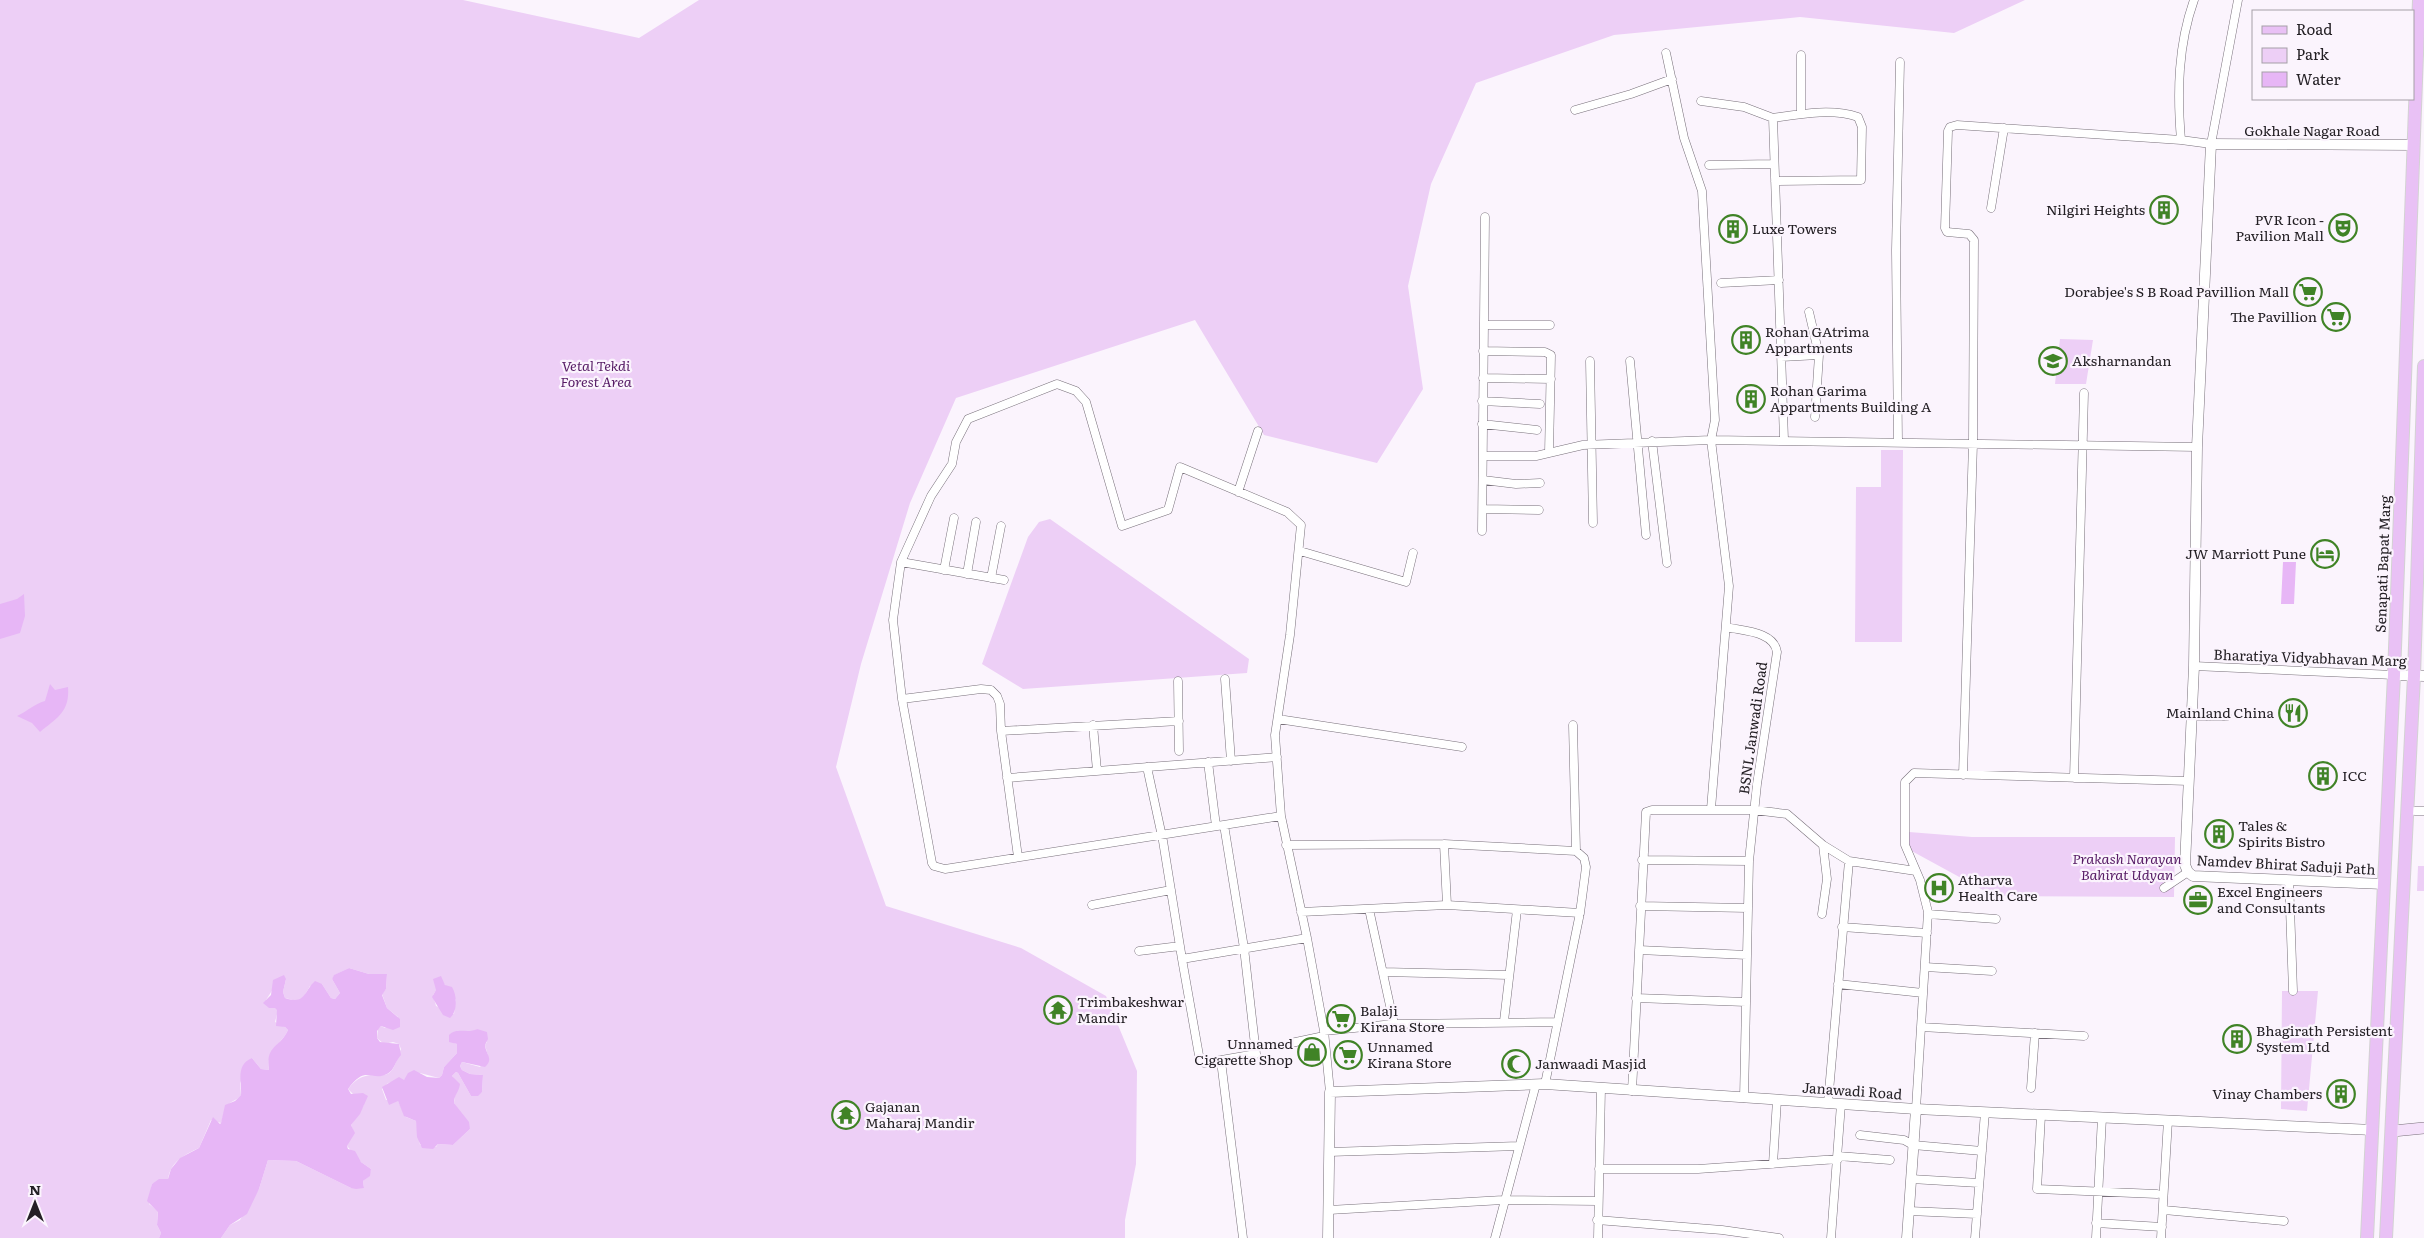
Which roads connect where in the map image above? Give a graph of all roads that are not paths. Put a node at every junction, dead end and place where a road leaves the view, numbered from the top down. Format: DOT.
graph roads {
  1 [pos="2194,0"];
  2 [pos="2238,0"];
  3 [pos="2419,0"];
  4 [pos="1666,54"];
  5 [pos="1801,55"];
  6 [pos="1900,62"];
  7 [pos="1672,80"];
  8 [pos="1701,101"];
  9 [pos="1575,110"];
  10 [pos="1801,113"];
  11 [pos="1773,118"];
  12 [pos="2004,128"];
  13 [pos="2181,140"];
  14 [pos="2212,144"];
  15 [pos="2413,145"];
  16 [pos="1774,164"];
  17 [pos="1709,165"];
  18 [pos="1775,181"];
  19 [pos="1991,208"];
  20 [pos="1485,217"];
  21 [pos="1778,280"];
  22 [pos="1721,282"];
  23 [pos="1810,312"];
  24 [pos="1484,325"];
  25 [pos="1550,325"];
  26 [pos="1483,351"];
  27 [pos="1819,356"];
  28 [pos="1781,357"];
  29 [pos="1590,361"];
  30 [pos="1630,361"];
  31 [pos="2424,366"];
  32 [pos="1483,378"];
  33 [pos="1551,379"];
  34 [pos="2084,394"];
  35 [pos="1482,401"];
  36 [pos="1540,404"];
  37 [pos="1815,417"];
  38 [pos="1482,424"];
  39 [pos="1537,430"];
  40 [pos="1258,431"];
  41 [pos="1711,440"];
  42 [pos="1784,440"];
  43 [pos="1652,441"];
  44 [pos="1898,442"];
  45 [pos="1636,443"];
  46 [pos="1973,443"];
  47 [pos="1592,444"];
  48 [pos="2084,445"];
  49 [pos="2198,447"];
  50 [pos="1548,453"];
  51 [pos="1482,456"];
  52 [pos="1483,480"];
  53 [pos="1540,483"];
  54 [pos="1238,492"];
  55 [pos="1483,509"];
  56 [pos="1539,510"];
  57 [pos="954,518"];
  58 [pos="976,522"];
  59 [pos="1593,523"];
  60 [pos="1001,526"];
  61 [pos="1482,531"];
  62 [pos="1646,535"];
  63 [pos="1300,551"];
  64 [pos="1413,553"];
  65 [pos="901,562"];
  66 [pos="1667,563"];
  67 [pos="944,570"];
  68 [pos="967,574"];
  69 [pos="991,578"];
  70 [pos="1004,580"];
  71 [pos="1726,627"];
  72 [pos="2194,666"];
  73 [pos="2394,675"];
  74 [pos="2419,676"];
  75 [pos="1225,679"];
  76 [pos="1178,681"];
  77 [pos="902,699"];
  78 [pos="2192,716"];
  79 [pos="2227,716"];
  80 [pos="1278,719"];
  81 [pos="1179,720"];
  82 [pos="1093,725"];
  83 [pos="1573,725"];
  84 [pos="1001,731"];
  85 [pos="1462,747"];
  86 [pos="1179,751"];
  87 [pos="1277,757"];
  88 [pos="1231,761"];
  89 [pos="1208,762"];
  90 [pos="1147,767"];
  91 [pos="1097,771"];
  92 [pos="1963,775"];
  93 [pos="1007,778"];
  94 [pos="2074,778"];
  95 [pos="2189,781"];
  96 [pos="1711,809"];
  97 [pos="1754,810"];
  98 [pos="2415,811"];
  99 [pos="2424,812"];
  100 [pos="1281,816"];
  101 [pos="1220,825"];
  102 [pos="1162,834"];
  103 [pos="1444,844"];
  104 [pos="1824,844"];
  105 [pos="1286,845"];
  106 [pos="1576,851"];
  107 [pos="1018,857"];
  108 [pos="1642,860"];
  109 [pos="1849,861"];
  110 [pos="1749,862"];
  111 [pos="1916,871"];
  112 [pos="2188,872"];
  113 [pos="2289,880"];
  114 [pos="2384,884"];
  115 [pos="2164,888"];
  116 [pos="1171,890"];
  117 [pos="1092,905"];
  118 [pos="1447,905"];
  119 [pos="1640,906"];
  120 [pos="1748,908"];
  121 [pos="1369,909"];
  122 [pos="1517,910"];
  123 [pos="1301,912"];
  124 [pos="1580,912"];
  125 [pos="1822,914"];
  126 [pos="1928,914"];
  127 [pos="1996,918"];
  128 [pos="1842,927"];
  129 [pos="1927,932"];
  130 [pos="1307,938"];
  131 [pos="1180,946"];
  132 [pos="1244,948"];
  133 [pos="1638,950"];
  134 [pos="1139,951"];
  135 [pos="1747,955"];
  136 [pos="1182,959"];
  137 [pos="1925,967"];
  138 [pos="1992,971"];
  139 [pos="1383,972"];
  140 [pos="1509,975"];
  141 [pos="1838,984"];
  142 [pos="2293,991"];
  143 [pos="1923,993"];
  144 [pos="1636,998"];
  145 [pos="1746,1002"];
  146 [pos="1504,1021"];
  147 [pos="1557,1022"];
  148 [pos="1394,1024"];
  149 [pos="1921,1027"];
  150 [pos="2035,1033"];
  151 [pos="1324,1034"];
  152 [pos="2084,1036"];
  153 [pos="1292,1043"];
  154 [pos="1220,1061"];
  155 [pos="1540,1084"];
  156 [pos="1601,1088"];
  157 [pos="2032,1088"];
  158 [pos="1632,1090"];
  159 [pos="1330,1092"];
  160 [pos="1744,1098"];
  161 [pos="1777,1100"];
  162 [pos="1828,1103"];
  163 [pos="1841,1104"];
  164 [pos="1916,1109"];
  165 [pos="1985,1112"];
  166 [pos="2041,1115"];
  167 [pos="2102,1118"];
  168 [pos="2168,1120"];
  169 [pos="2424,1128"];
  170 [pos="2373,1130"];
  171 [pos="2393,1131"];
  172 [pos="1860,1135"];
  173 [pos="1914,1145"];
  174 [pos="1519,1146"];
  175 [pos="1982,1151"];
  176 [pos="1329,1152"];
  177 [pos="1838,1158"];
  178 [pos="1890,1160"];
  179 [pos="1773,1164"];
  180 [pos="1599,1169"];
  181 [pos="1911,1179"];
  182 [pos="1979,1183"];
  183 [pos="2098,1192"];
  184 [pos="2157,1194"];
  185 [pos="1503,1200"];
  186 [pos="1598,1201"];
  187 [pos="1329,1210"];
  188 [pos="2164,1210"];
  189 [pos="1909,1211"];
  190 [pos="1977,1214"];
  191 [pos="1597,1220"];
  192 [pos="2284,1221"];
  193 [pos="2096,1223"];
  194 [pos="2162,1227"];
  195 [pos="1721,1234"];
  196 [pos="1243,1238"];
  197 [pos="1328,1238"];
  198 [pos="1495,1238"];
  199 [pos="1598,1238"];
  200 [pos="1779,1238"];
  201 [pos="1831,1238"];
  202 [pos="1907,1238"];
  203 [pos="1975,1238"];
  204 [pos="2096,1238"];
  205 [pos="2161,1238"];
  206 [pos="2367,1238"];
  207 [pos="2386,1238"];
  1 -- 13 [label="street"];
  2 -- 14 [label="street"];
  3 -- 15 [label="main road, Senapati Bapat Marg"];
  4 -- 7 [label="street"];
  5 -- 10 [label="street"];
  6 -- 44 [label="street"];
  7 -- 9 [label="street"];
  7 -- 41 [label="street"];
  8 -- 11 [label="street"];
  10 -- 11 [label="street"];
  10 -- 18 [label="street"];
  11 -- 16 [label="street"];
  12 -- 13 [label="street"];
  12 -- 19 [label="street"];
  12 -- 46 [label="street"];
  13 -- 14 [label="street"];
  14 -- 15 [label="street, Gokhale Nagar Road"];
  14 -- 49 [label="street"];
  15 -- 73 [label="main road, Senapati Bapat Marg"];
  16 -- 17 [label="street"];
  16 -- 18 [label="street"];
  18 -- 21 [label="street"];
  20 -- 24 [label="street"];
  21 -- 22 [label="street"];
  21 -- 28 [label="street"];
  23 -- 27 [label="street"];
  24 -- 25 [label="street"];
  24 -- 26 [label="street"];
  26 -- 32 [label="street"];
  26 -- 33 [label="street"];
  27 -- 28 [label="street"];
  27 -- 37 [label="street"];
  28 -- 42 [label="street"];
  29 -- 47 [label="street"];
  30 -- 45 [label="street"];
  31 -- 74 [label="main road"];
  32 -- 33 [label="street"];
  32 -- 35 [label="street"];
  33 -- 50 [label="street"];
  34 -- 48 [label="street"];
  35 -- 36 [label="street"];
  35 -- 38 [label="street"];
  38 -- 39 [label="street"];
  38 -- 51 [label="street"];
  40 -- 54 [label="street"];
  41 -- 42 [label="street"];
  41 -- 43 [label="street"];
  41 -- 71 [label="street"];
  42 -- 44 [label="street"];
  43 -- 45 [label="street"];
  43 -- 66 [label="street"];
  44 -- 46 [label="street"];
  45 -- 47 [label="street"];
  45 -- 62 [label="street"];
  46 -- 48 [label="street"];
  46 -- 92 [label="street"];
  47 -- 50 [label="street"];
  47 -- 59 [label="street"];
  48 -- 49 [label="street"];
  48 -- 94 [label="street"];
  49 -- 72 [label="street"];
  50 -- 51 [label="street"];
  51 -- 52 [label="street"];
  52 -- 53 [label="street"];
  52 -- 55 [label="street"];
  54 -- 63 [label="street"];
  54 -- 65 [label="street"];
  55 -- 56 [label="street"];
  55 -- 61 [label="street"];
  57 -- 67 [label="street"];
  58 -- 68 [label="street"];
  60 -- 69 [label="street"];
  63 -- 64 [label="street"];
  63 -- 80 [label="street"];
  65 -- 67 [label="street"];
  65 -- 77 [label="street"];
  67 -- 68 [label="street"];
  68 -- 69 [label="street"];
  69 -- 70 [label="street"];
  71 -- 96 [label="street"];
  71 -- 97 [label="street, BSNL Janwadi Road"];
  72 -- 73 [label="street, Bharatiya Vidyabhavan Marg"];
  72 -- 78 [label="street"];
  73 -- 74 [label="street, Bharatiya Vidyabhavan Marg"];
  73 -- 114 [label="main road, Senapati Bapat Marg"];
  74 -- 171 [label="main road"];
  75 -- 88 [label="street"];
  76 -- 81 [label="street"];
  77 -- 84 [label="street"];
  77 -- 107 [label="street"];
  78 -- 79 [label="street"];
  78 -- 95 [label="street"];
  80 -- 85 [label="street"];
  80 -- 87 [label="street"];
  81 -- 82 [label="street"];
  81 -- 86 [label="street"];
  82 -- 84 [label="street"];
  82 -- 91 [label="street"];
  83 -- 106 [label="street"];
  84 -- 93 [label="street"];
  87 -- 88 [label="street"];
  87 -- 100 [label="street"];
  88 -- 89 [label="street"];
  89 -- 90 [label="street"];
  89 -- 101 [label="street"];
  90 -- 91 [label="street"];
  90 -- 102 [label="street"];
  91 -- 93 [label="street"];
  92 -- 94 [label="street"];
  92 -- 111 [label="street"];
  93 -- 107 [label="street"];
  94 -- 95 [label="street"];
  95 -- 112 [label="street"];
  96 -- 97 [label="street"];
  96 -- 108 [label="street"];
  97 -- 104 [label="street"];
  97 -- 110 [label="street"];
  98 -- 99 [label="street"];
  100 -- 101 [label="street"];
  100 -- 105 [label="street"];
  101 -- 102 [label="street"];
  101 -- 132 [label="street"];
  102 -- 107 [label="street"];
  102 -- 116 [label="street"];
  103 -- 105 [label="street"];
  103 -- 106 [label="street"];
  103 -- 118 [label="street"];
  104 -- 109 [label="street"];
  104 -- 125 [label="street"];
  105 -- 123 [label="street"];
  106 -- 124 [label="street"];
  108 -- 110 [label="street"];
  108 -- 119 [label="street"];
  109 -- 111 [label="street"];
  109 -- 128 [label="street"];
  110 -- 120 [label="street"];
  111 -- 126 [label="street"];
  112 -- 113 [label="street, Namdev Bhirat Saduji Path"];
  112 -- 115 [label="street"];
  113 -- 114 [label="street, Namdev Bhirat Saduji Path"];
  113 -- 142 [label="street"];
  114 -- 170 [label="main road, Senapati Bapat Marg"];
  116 -- 117 [label="street"];
  116 -- 131 [label="street"];
  118 -- 121 [label="street"];
  118 -- 122 [label="street"];
  119 -- 120 [label="street"];
  119 -- 133 [label="street"];
  120 -- 135 [label="street"];
  121 -- 123 [label="street"];
  121 -- 139 [label="street"];
  122 -- 124 [label="street"];
  122 -- 140 [label="street"];
  123 -- 130 [label="street"];
  124 -- 147 [label="street"];
  126 -- 127 [label="street"];
  126 -- 129 [label="street"];
  128 -- 129 [label="street"];
  128 -- 141 [label="street"];
  129 -- 137 [label="street"];
  130 -- 132 [label="street"];
  130 -- 151 [label="street"];
  131 -- 134 [label="street"];
  131 -- 136 [label="street"];
  132 -- 136 [label="street"];
  132 -- 154 [label="street"];
  133 -- 135 [label="street"];
  133 -- 144 [label="street"];
  135 -- 145 [label="street"];
  136 -- 154 [label="street"];
  137 -- 138 [label="street"];
  137 -- 143 [label="street"];
  139 -- 140 [label="street"];
  139 -- 148 [label="street"];
  140 -- 146 [label="street"];
  141 -- 143 [label="street"];
  141 -- 162 [label="street"];
  143 -- 149 [label="street"];
  144 -- 145 [label="street"];
  144 -- 158 [label="street"];
  145 -- 160 [label="street"];
  146 -- 147 [label="street"];
  146 -- 148 [label="street"];
  147 -- 155 [label="street"];
  148 -- 151 [label="street"];
  149 -- 150 [label="street"];
  149 -- 164 [label="street"];
  150 -- 152 [label="street"];
  150 -- 157 [label="street"];
  151 -- 153 [label="street"];
  151 -- 159 [label="street"];
  154 -- 196 [label="street"];
  155 -- 156 [label="street, Janawadi Road"];
  155 -- 159 [label="street, Janawadi Road"];
  155 -- 174 [label="street"];
  156 -- 158 [label="street, Janawadi Road"];
  156 -- 180 [label="street"];
  158 -- 160 [label="street, Janawadi Road"];
  159 -- 176 [label="street"];
  160 -- 161 [label="street, Janawadi Road"];
  161 -- 162 [label="street, Janawadi Road"];
  161 -- 179 [label="street"];
  162 -- 163 [label="street, Janawadi Road"];
  163 -- 164 [label="street, Janawadi Road"];
  163 -- 177 [label="street"];
  164 -- 165 [label="street, Janawadi Road"];
  164 -- 173 [label="street"];
  165 -- 166 [label="street, Janawadi Road"];
  165 -- 175 [label="street"];
  166 -- 167 [label="street, Janawadi Road"];
  166 -- 183 [label="street"];
  167 -- 168 [label="street, Janawadi Road"];
  167 -- 183 [label="street"];
  168 -- 170 [label="street, Janawadi Road"];
  168 -- 188 [label="street"];
  169 -- 171 [label="main road"];
  170 -- 171 [label="main road"];
  170 -- 206 [label="main road, Senapati Bapat Marg"];
  171 -- 207 [label="main road"];
  172 -- 173 [label="street"];
  173 -- 175 [label="street"];
  173 -- 181 [label="street"];
  174 -- 176 [label="street"];
  174 -- 185 [label="street"];
  175 -- 182 [label="street"];
  176 -- 187 [label="street"];
  177 -- 178 [label="street"];
  177 -- 179 [label="street"];
  177 -- 201 [label="street"];
  179 -- 180 [label="street"];
  180 -- 186 [label="street"];
  181 -- 182 [label="street"];
  181 -- 189 [label="street"];
  182 -- 190 [label="street"];
  183 -- 184 [label="street"];
  183 -- 193 [label="street"];
  185 -- 186 [label="street"];
  185 -- 187 [label="street"];
  185 -- 198 [label="street"];
  186 -- 191 [label="street"];
  187 -- 197 [label="street"];
  188 -- 192 [label="street"];
  188 -- 194 [label="street"];
  189 -- 190 [label="street"];
  189 -- 202 [label="street"];
  190 -- 203 [label="street"];
  191 -- 195 [label="street"];
  191 -- 199 [label="street"];
  193 -- 194 [label="street"];
  193 -- 204 [label="street"];
  194 -- 205 [label="street"];
  195 -- 200 [label="street"];
}
